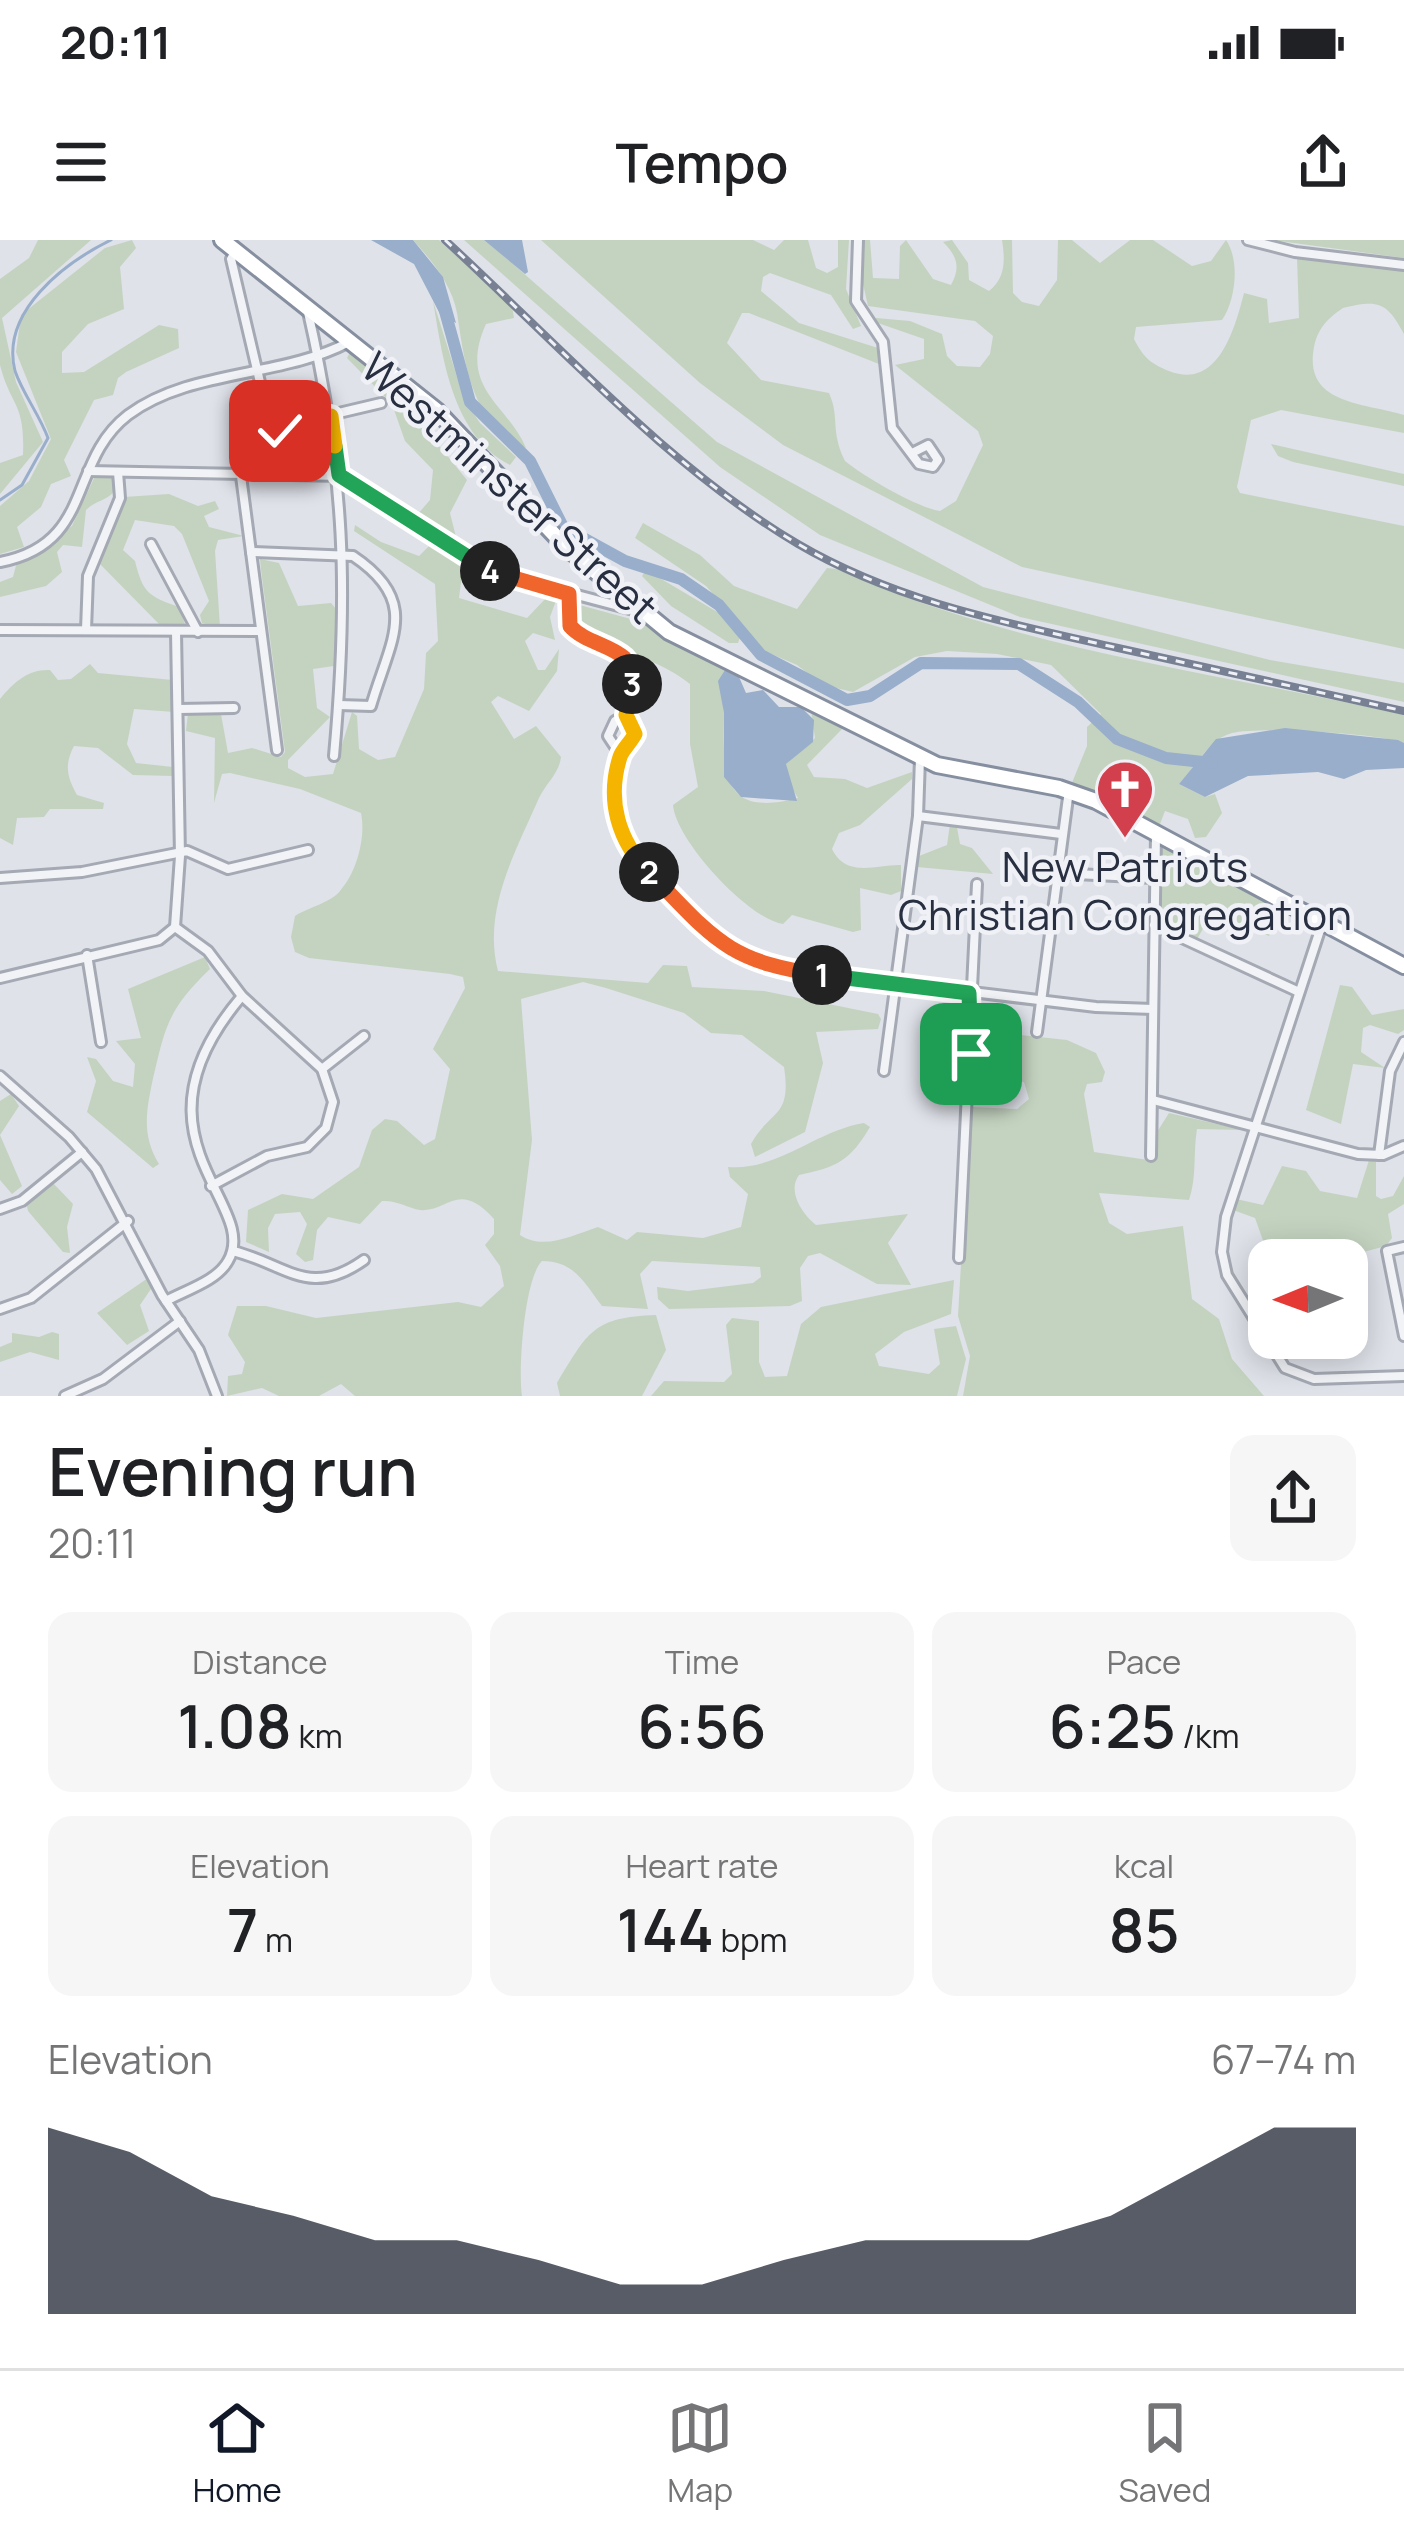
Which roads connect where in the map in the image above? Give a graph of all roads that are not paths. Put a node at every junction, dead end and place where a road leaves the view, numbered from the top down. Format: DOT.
graph roads {
  1 [pos="222,240"];
  2 [pos="858,240"];
  3 [pos="1249,240"];
  4 [pos="236,251"];
  5 [pos="1404,265"];
  6 [pos="307,308"];
  7 [pos="350,341"];
  8 [pos="318,358"];
  9 [pos="256,373"];
  10 [pos="380,403"];
  11 [pos="331,416"];
  12 [pos="914,452"];
  13 [pos="88,472"];
  14 [pos="118,472"];
  15 [pos="339,475"];
  16 [pos="241,476"];
  17 [pos="151,544"];
  18 [pos="251,552"];
  19 [pos="345,554"];
  20 [pos="0,562"];
  21 [pos="569,594"];
  22 [pos="643,612"];
  23 [pos="0,630"];
  24 [pos="86,630"];
  25 [pos="261,631"];
  26 [pos="176,632"];
  27 [pos="198,632"];
  28 [pos="339,705"];
  29 [pos="233,708"];
  30 [pos="179,709"];
  31 [pos="626,715"];
  32 [pos="277,750"];
  33 [pos="620,754"];
  34 [pos="334,756"];
  35 [pos="920,758"];
  36 [pos="1069,790"];
  37 [pos="918,816"];
  38 [pos="1156,832"];
  39 [pos="1061,834"];
  40 [pos="308,850"];
  41 [pos="180,856"];
  42 [pos="1058,873"];
  43 [pos="0,878"];
  44 [pos="1154,878"];
  45 [pos="977,884"];
  46 [pos="1322,922"];
  47 [pos="1154,925"];
  48 [pos="175,927"];
  49 [pos="87,955"];
  50 [pos="1404,966"];
  51 [pos="0,978"];
  52 [pos="894,984"];
  53 [pos="1299,992"];
  54 [pos="969,993"];
  55 [pos="242,996"];
  56 [pos="1040,1001"];
  57 [pos="1153,1009"];
  58 [pos="1037,1032"];
  59 [pos="364,1036"];
  60 [pos="101,1042"];
  61 [pos="1404,1042"];
  62 [pos="322,1069"];
  63 [pos="884,1071"];
  64 [pos="0,1076"];
  65 [pos="1153,1100"];
  66 [pos="1254,1127"];
  67 [pos="1404,1146"];
  68 [pos="82,1152"];
  69 [pos="1379,1155"];
  70 [pos="1151,1156"];
  71 [pos="211,1186"];
  72 [pos="0,1210"];
  73 [pos="128,1221"];
  74 [pos="1404,1247"];
  75 [pos="233,1252"];
  76 [pos="959,1258"];
  77 [pos="364,1260"];
  78 [pos="166,1301"];
  79 [pos="0,1310"];
  80 [pos="180,1321"];
  81 [pos="1404,1336"];
  82 [pos="1404,1376"];
  83 [pos="65,1396"];
  84 [pos="217,1396"];
  1 -- 4 [label="highway, Westminster Street"];
  2 -- 12 [label="street"];
  3 -- 5 [label="street"];
  4 -- 6 [label="highway, Westminster Street"];
  4 -- 9 [label="street"];
  6 -- 7 [label="highway, Westminster Street"];
  6 -- 8 [label="street"];
  7 -- 8 [label="street"];
  7 -- 22 [label="highway, Westminster Street"];
  8 -- 9 [label="street"];
  8 -- 11 [label="street"];
  9 -- 11 [label="street"];
  9 -- 13 [label="street"];
  10 -- 11 [label="street"];
  11 -- 15 [label="street"];
  13 -- 14 [label="street"];
  13 -- 20 [label="street"];
  14 -- 16 [label="street"];
  14 -- 24 [label="street"];
  15 -- 16 [label="street"];
  15 -- 19 [label="street"];
  15 -- 21 [label="street"];
  16 -- 18 [label="street"];
  17 -- 27 [label="street"];
  18 -- 19 [label="street"];
  18 -- 25 [label="street"];
  19 -- 28 [label="street"];
  19 -- 28 [label="street"];
  21 -- 22 [label="street"];
  21 -- 31 [label="street"];
  22 -- 35 [label="highway, Westminster Street"];
  23 -- 24 [label="street"];
  24 -- 26 [label="street"];
  25 -- 27 [label="street"];
  25 -- 32 [label="street"];
  26 -- 27 [label="street"];
  26 -- 30 [label="street"];
  28 -- 34 [label="street"];
  29 -- 30 [label="street"];
  30 -- 41 [label="street"];
  31 -- 33 [label="street"];
  31 -- 33 [label="street"];
  33 -- 52 [label="street"];
  35 -- 36 [label="highway, Westminster Street"];
  35 -- 37 [label="street"];
  36 -- 38 [label="highway, Westminster Street"];
  36 -- 39 [label="street"];
  37 -- 39 [label="street"];
  37 -- 52 [label="street"];
  38 -- 44 [label="street"];
  38 -- 46 [label="highway, Westminster Street"];
  39 -- 42 [label="street"];
  40 -- 41 [label="street"];
  41 -- 43 [label="street"];
  41 -- 48 [label="street"];
  42 -- 44 [label="street"];
  42 -- 56 [label="street"];
  44 -- 47 [label="street"];
  45 -- 54 [label="street"];
  46 -- 50 [label="highway, Westminster Street"];
  46 -- 53 [label="street"];
  47 -- 53 [label="street"];
  47 -- 57 [label="street"];
  48 -- 49 [label="street"];
  48 -- 55 [label="street"];
  49 -- 51 [label="street"];
  49 -- 60 [label="street"];
  52 -- 54 [label="street"];
  52 -- 63 [label="street"];
  53 -- 66 [label="street"];
  54 -- 56 [label="street"];
  54 -- 76 [label="street"];
  55 -- 62 [label="street"];
  55 -- 71 [label="street"];
  56 -- 57 [label="street"];
  56 -- 58 [label="street"];
  57 -- 65 [label="street"];
  59 -- 62 [label="street"];
  61 -- 69 [label="street"];
  62 -- 71 [label="street"];
  64 -- 68 [label="street"];
  65 -- 66 [label="street"];
  65 -- 70 [label="street"];
  66 -- 69 [label="street"];
  66 -- 82 [label="street"];
  67 -- 69 [label="street"];
  68 -- 72 [label="street"];
  68 -- 73 [label="street"];
  71 -- 75 [label="street"];
  73 -- 78 [label="street"];
  73 -- 79 [label="street"];
  74 -- 81 [label="street"];
  75 -- 77 [label="street"];
  75 -- 78 [label="street"];
  78 -- 80 [label="street"];
  80 -- 83 [label="street"];
  80 -- 84 [label="street"];
}
